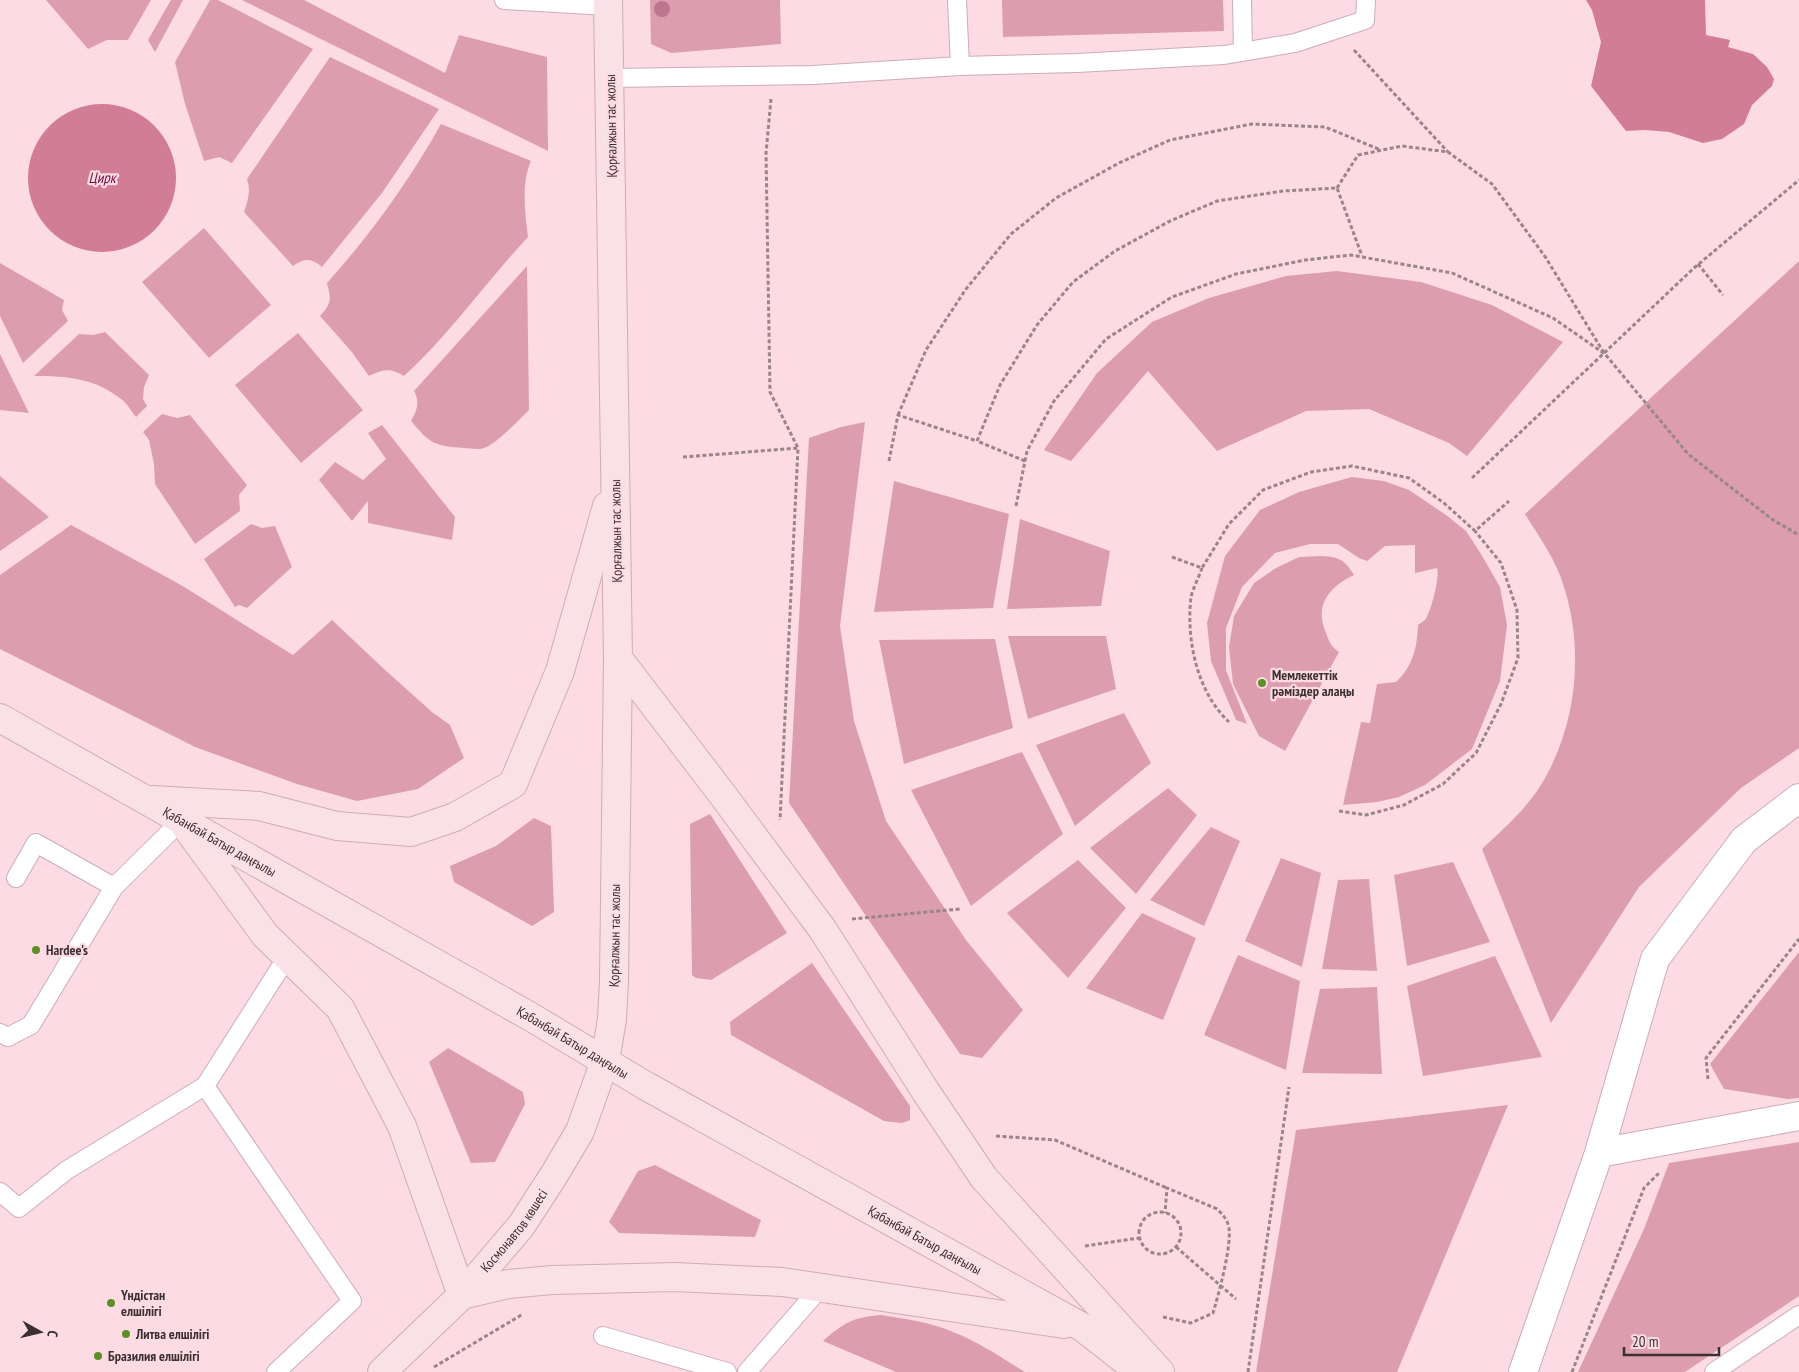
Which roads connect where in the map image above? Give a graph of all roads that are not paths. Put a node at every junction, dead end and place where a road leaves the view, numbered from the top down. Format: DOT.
graph roads {
  1 [pos="504,0"];
  2 [pos="957,0"];
  3 [pos="1242,0"];
  4 [pos="1366,0"];
  5 [pos="608,3"];
  6 [pos="1243,52"];
  7 [pos="960,66"];
  8 [pos="610,78"];
  9 [pos="615,478"];
  10 [pos="618,658"];
  11 [pos="0,718"];
  12 [pos="1799,798"];
  13 [pos="146,800"];
  14 [pos="182,820"];
  15 [pos="16,878"];
  16 [pos="114,887"];
  17 [pos="287,957"];
  18 [pos="0,1033"];
  19 [pos="604,1061"];
  20 [pos="205,1086"];
  21 [pos="1799,1116"];
  22 [pos="1599,1153"];
  23 [pos="0,1192"];
  24 [pos="821,1287"];
  25 [pos="462,1295"];
  26 [pos="1799,1315"];
  27 [pos="1082,1327"];
  28 [pos="602,1336"];
  29 [pos="276,1372"];
  30 [pos="382,1372"];
  31 [pos="727,1372"];
  32 [pos="747,1372"];
  33 [pos="1140,1372"];
  34 [pos="1160,1372"];
  35 [pos="1523,1372"];
  36 [pos="1714,1372"];
  1 -- 5 [label="lane"];
  2 -- 7 [label="lane"];
  3 -- 6 [label="lane"];
  4 -- 6 [label="lane"];
  5 -- 8 [label="main road, Қорғалжын тас жолы"];
  6 -- 7 [label="lane"];
  7 -- 8 [label="lane"];
  8 -- 9 [label="main road, Қорғалжын тас жолы"];
  9 -- 10 [label="main road, Қорғалжын тас жолы"];
  9 -- 13 [label="main road"];
  10 -- 19 [label="main road, Қорғалжын тас жолы"];
  10 -- 34 [label="main road"];
  11 -- 13 [label="main road, Қабанбай Батыр даңғылы"];
  12 -- 22 [label="street"];
  13 -- 14 [label="main road, Қабанбай Батыр даңғылы"];
  14 -- 16 [label="lane"];
  14 -- 17 [label="main road"];
  14 -- 19 [label="main road, Қабанбай Батыр даңғылы"];
  15 -- 16 [label="lane"];
  16 -- 18 [label="lane"];
  17 -- 20 [label="lane"];
  17 -- 25 [label="main road"];
  19 -- 25 [label="main road, Космонавтов көшесі"];
  19 -- 27 [label="main road, Қабанбай Батыр даңғылы"];
  20 -- 23 [label="lane"];
  20 -- 29 [label="lane"];
  21 -- 22 [label="street"];
  22 -- 35 [label="street"];
  24 -- 25 [label="main road"];
  24 -- 27 [label="main road"];
  24 -- 32 [label="lane"];
  25 -- 30 [label="main road, Космонавтов көшесі"];
  26 -- 36 [label="lane"];
  27 -- 33 [label="main road, Қабанбай Батыр даңғылы"];
  28 -- 31 [label="lane"];
}
